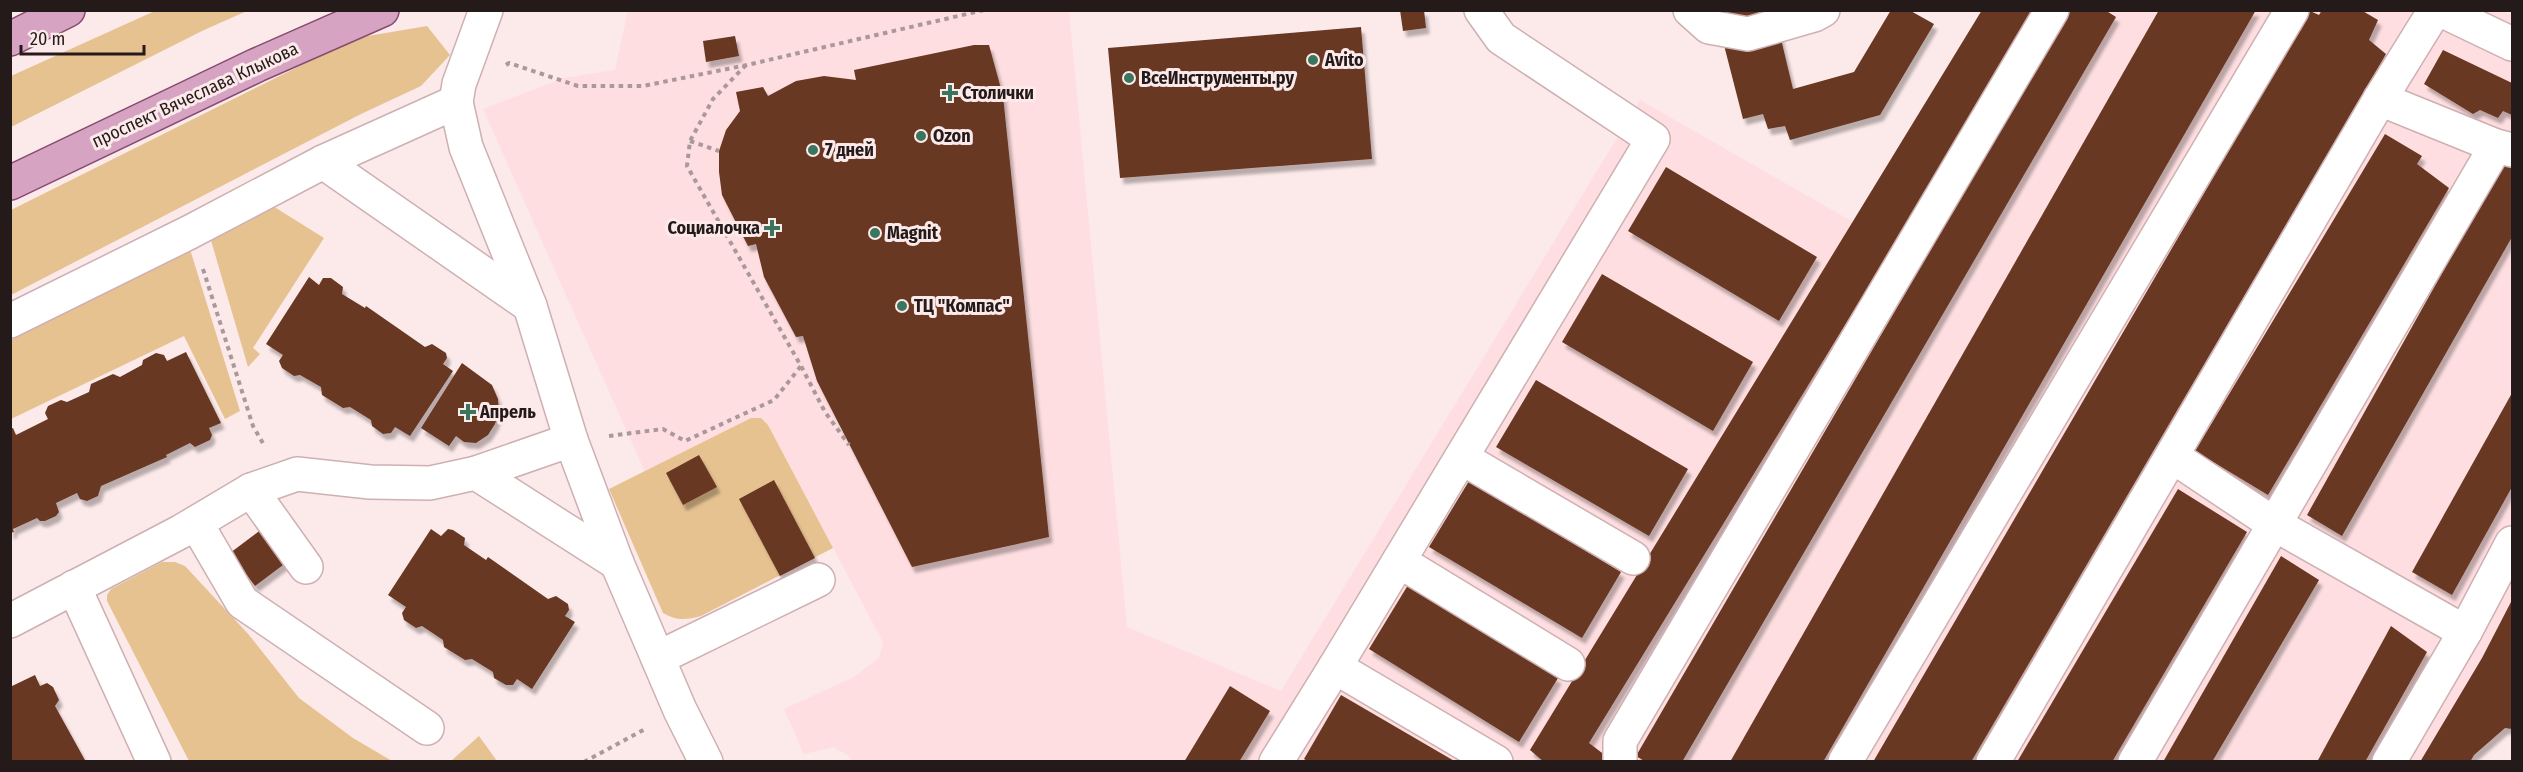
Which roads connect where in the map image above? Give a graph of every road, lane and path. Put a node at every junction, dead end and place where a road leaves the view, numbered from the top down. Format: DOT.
graph roads {
  1 [pos="486,10"];
  2 [pos="1481,10"];
  3 [pos="1690,10"];
  4 [pos="1822,10"];
  5 [pos="2052,10"];
  6 [pos="2292,10"];
  7 [pos="2435,10"];
  8 [pos="2440,10"];
  9 [pos="66,11"];
  10 [pos="372,13"];
  11 [pos="10,39"];
  12 [pos="2512,44"];
  13 [pos="747,65"];
  14 [pos="2380,99"];
  15 [pos="456,102"];
  16 [pos="690,141"];
  17 [pos="2504,148"];
  18 [pos="719,151"];
  19 [pos="322,162"];
  20 [pos="10,183"];
  21 [pos="190,232"];
  22 [pos="530,306"];
  23 [pos="10,321"];
  24 [pos="801,366"];
  25 [pos="571,440"];
  26 [pos="849,445"];
  27 [pos="2172,456"];
  28 [pos="1462,458"];
  29 [pos="476,473"];
  30 [pos="283,480"];
  31 [pos="251,490"];
  32 [pos="195,522"];
  33 [pos="2274,524"];
  34 [pos="2512,543"];
  35 [pos="1633,558"];
  36 [pos="1399,561"];
  37 [pos="617,563"];
  38 [pos="306,567"];
  39 [pos="818,580"];
  40 [pos="74,587"];
  41 [pos="10,621"];
  42 [pos="2465,632"];
  43 [pos="658,658"];
  44 [pos="1568,664"];
  45 [pos="1335,667"];
  46 [pos="680,710"];
  47 [pos="427,728"];
  48 [pos="154,762"];
  49 [pos="584,762"];
  50 [pos="706,762"];
  51 [pos="1276,762"];
  52 [pos="1496,762"];
  53 [pos="1620,762"];
  54 [pos="1845,762"];
  55 [pos="1993,762"];
  56 [pos="2135,762"];
  57 [pos="2389,762"];
  1 -- 15 [label="lane"];
  2 -- 28 [label="lane"];
  3 -- 4 [label="lane"];
  5 -- 53 [label="lane"];
  6 -- 54 [label="lane"];
  7 -- 14 [label="lane"];
  8 -- 12 [label="lane"];
  9 -- 11 [label="main road"];
  10 -- 20 [label="main road, проспект Вячеслава Клыкова"];
  13 -- 16 [label="path"];
  14 -- 17 [label="lane"];
  14 -- 27 [label="lane"];
  15 -- 19 [label="lane"];
  15 -- 22 [label="lane"];
  16 -- 18 [label="path"];
  16 -- 24 [label="path"];
  17 -- 33 [label="lane"];
  19 -- 21 [label="lane"];
  19 -- 22 [label="lane"];
  21 -- 23 [label="lane"];
  21 -- 30 [label="path"];
  22 -- 25 [label="lane"];
  24 -- 25 [label="path"];
  24 -- 26 [label="path"];
  25 -- 29 [label="lane"];
  25 -- 37 [label="lane"];
  27 -- 33 [label="lane"];
  27 -- 55 [label="lane"];
  28 -- 35 [label="lane"];
  28 -- 36 [label="lane"];
  29 -- 30 [label="lane"];
  29 -- 37 [label="lane"];
  30 -- 31 [label="lane"];
  31 -- 32 [label="lane"];
  31 -- 38 [label="lane"];
  32 -- 40 [label="lane"];
  32 -- 47 [label="lane"];
  33 -- 42 [label="lane"];
  33 -- 56 [label="lane"];
  34 -- 42 [label="lane"];
  36 -- 44 [label="lane"];
  36 -- 45 [label="lane"];
  37 -- 43 [label="lane"];
  39 -- 43 [label="lane"];
  40 -- 41 [label="lane"];
  40 -- 48 [label="lane"];
  42 -- 57 [label="lane"];
  43 -- 46 [label="lane"];
  45 -- 51 [label="lane"];
  45 -- 52 [label="lane"];
  46 -- 49 [label="path"];
  46 -- 50 [label="lane"];
}
